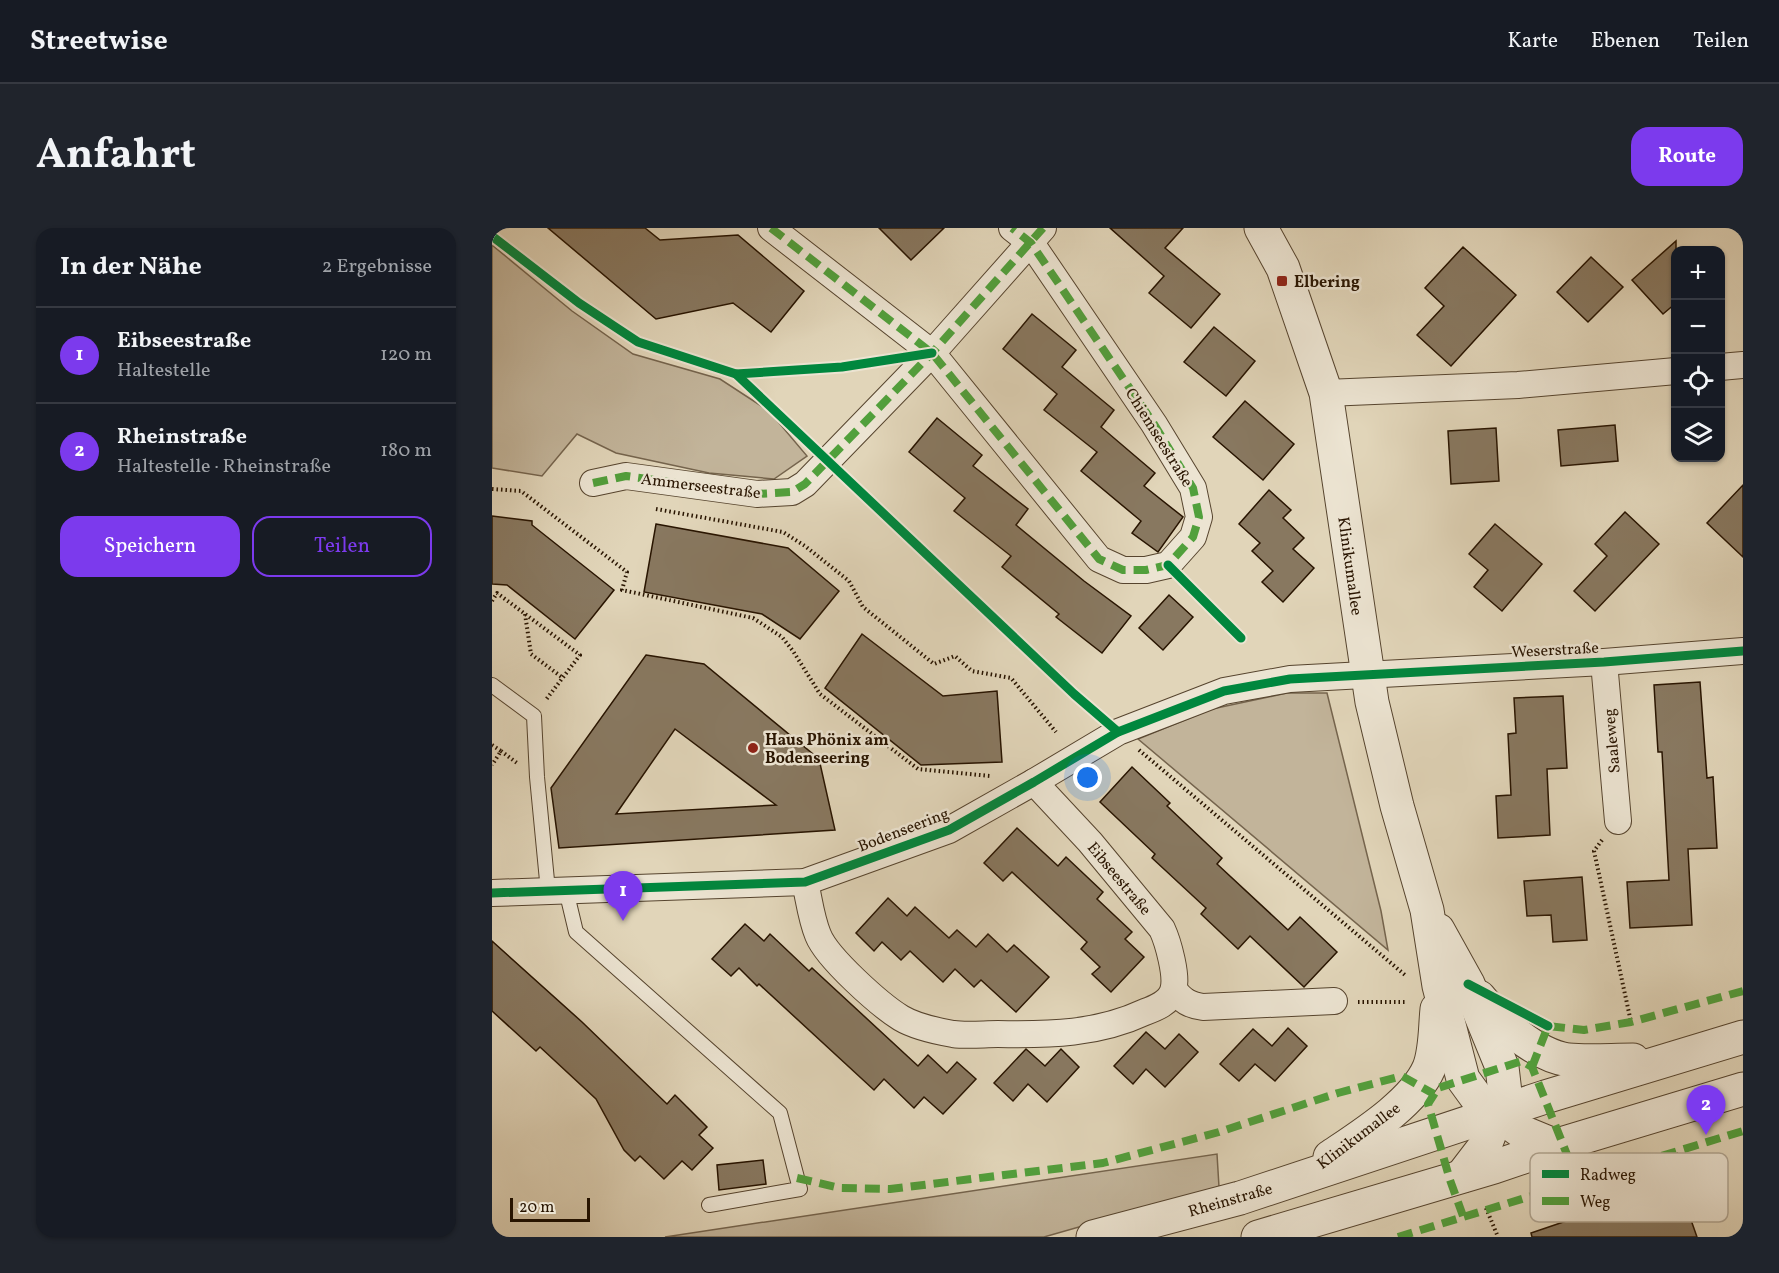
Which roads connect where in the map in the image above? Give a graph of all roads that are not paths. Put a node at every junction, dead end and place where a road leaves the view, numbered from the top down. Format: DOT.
graph roads {
  1 [pos="771,228"];
  2 [pos="1260,228"];
  3 [pos="1029,233"];
  4 [pos="932,353"];
  5 [pos="1743,365"];
  6 [pos="1725,367"];
  7 [pos="1671,371"];
  8 [pos="1326,393"];
  9 [pos="593,483"];
  10 [pos="1743,651"];
  11 [pos="1604,662"];
  12 [pos="1368,674"];
  13 [pos="492,685"];
  14 [pos="1034,783"];
  15 [pos="1618,821"];
  16 [pos="805,882"];
  17 [pos="557,891"];
  18 [pos="492,894"];
  19 [pos="1453,985"];
  20 [pos="1174,990"];
  21 [pos="1334,1001"];
  22 [pos="1743,1037"];
  23 [pos="1665,1060"];
  24 [pos="1743,1089"];
  25 [pos="1498,1114"];
  26 [pos="1556,1146"];
  27 [pos="1534,1153"];
  28 [pos="1530,1154"];
  29 [pos="1462,1176"];
  30 [pos="1299,1178"];
  31 [pos="709,1205"];
  32 [pos="1093,1237"];
  33 [pos="1258,1237"];
  1 -- 4 [label="street"];
  2 -- 8 [label="street, Klinikumallee"];
  3 -- 4 [label="street, Ammerseestraße"];
  3 -- 4 [label="street, Chiemseestraße"];
  4 -- 9 [label="street, Ammerseestraße"];
  5 -- 6 [label="street"];
  7 -- 8 [label="street"];
  8 -- 12 [label="street, Klinikumallee"];
  10 -- 11 [label="street, Weserstraße"];
  11 -- 12 [label="street, Weserstraße"];
  11 -- 15 [label="street, Saaleweg"];
  12 -- 14 [label="street, Bodenseering"];
  12 -- 19 [label="street, Klinikumallee"];
  13 -- 17 [label="lane"];
  14 -- 16 [label="street, Bodenseering"];
  14 -- 20 [label="street, Eibseestraße"];
  16 -- 17 [label="street, Bodenseering"];
  16 -- 20 [label="street"];
  17 -- 18 [label="street, Bodenseering"];
  17 -- 31 [label="lane"];
  19 -- 23 [label="street, Klinikumallee"];
  19 -- 25 [label="street, Klinikumallee"];
  19 -- 30 [label="street, Klinikumallee"];
  20 -- 21 [label="street"];
  22 -- 23 [label="street, Rheinstraße"];
  23 -- 25 [label="street, Rheinstraße"];
  24 -- 26 [label="street"];
  25 -- 26 [label="street, Klinikumallee"];
  25 -- 29 [label="street"];
  25 -- 30 [label="street, Rheinstraße"];
  26 -- 27 [label="street"];
  28 -- 29 [label="street"];
  29 -- 33 [label="street"];
  30 -- 32 [label="street, Rheinstraße"];
}
